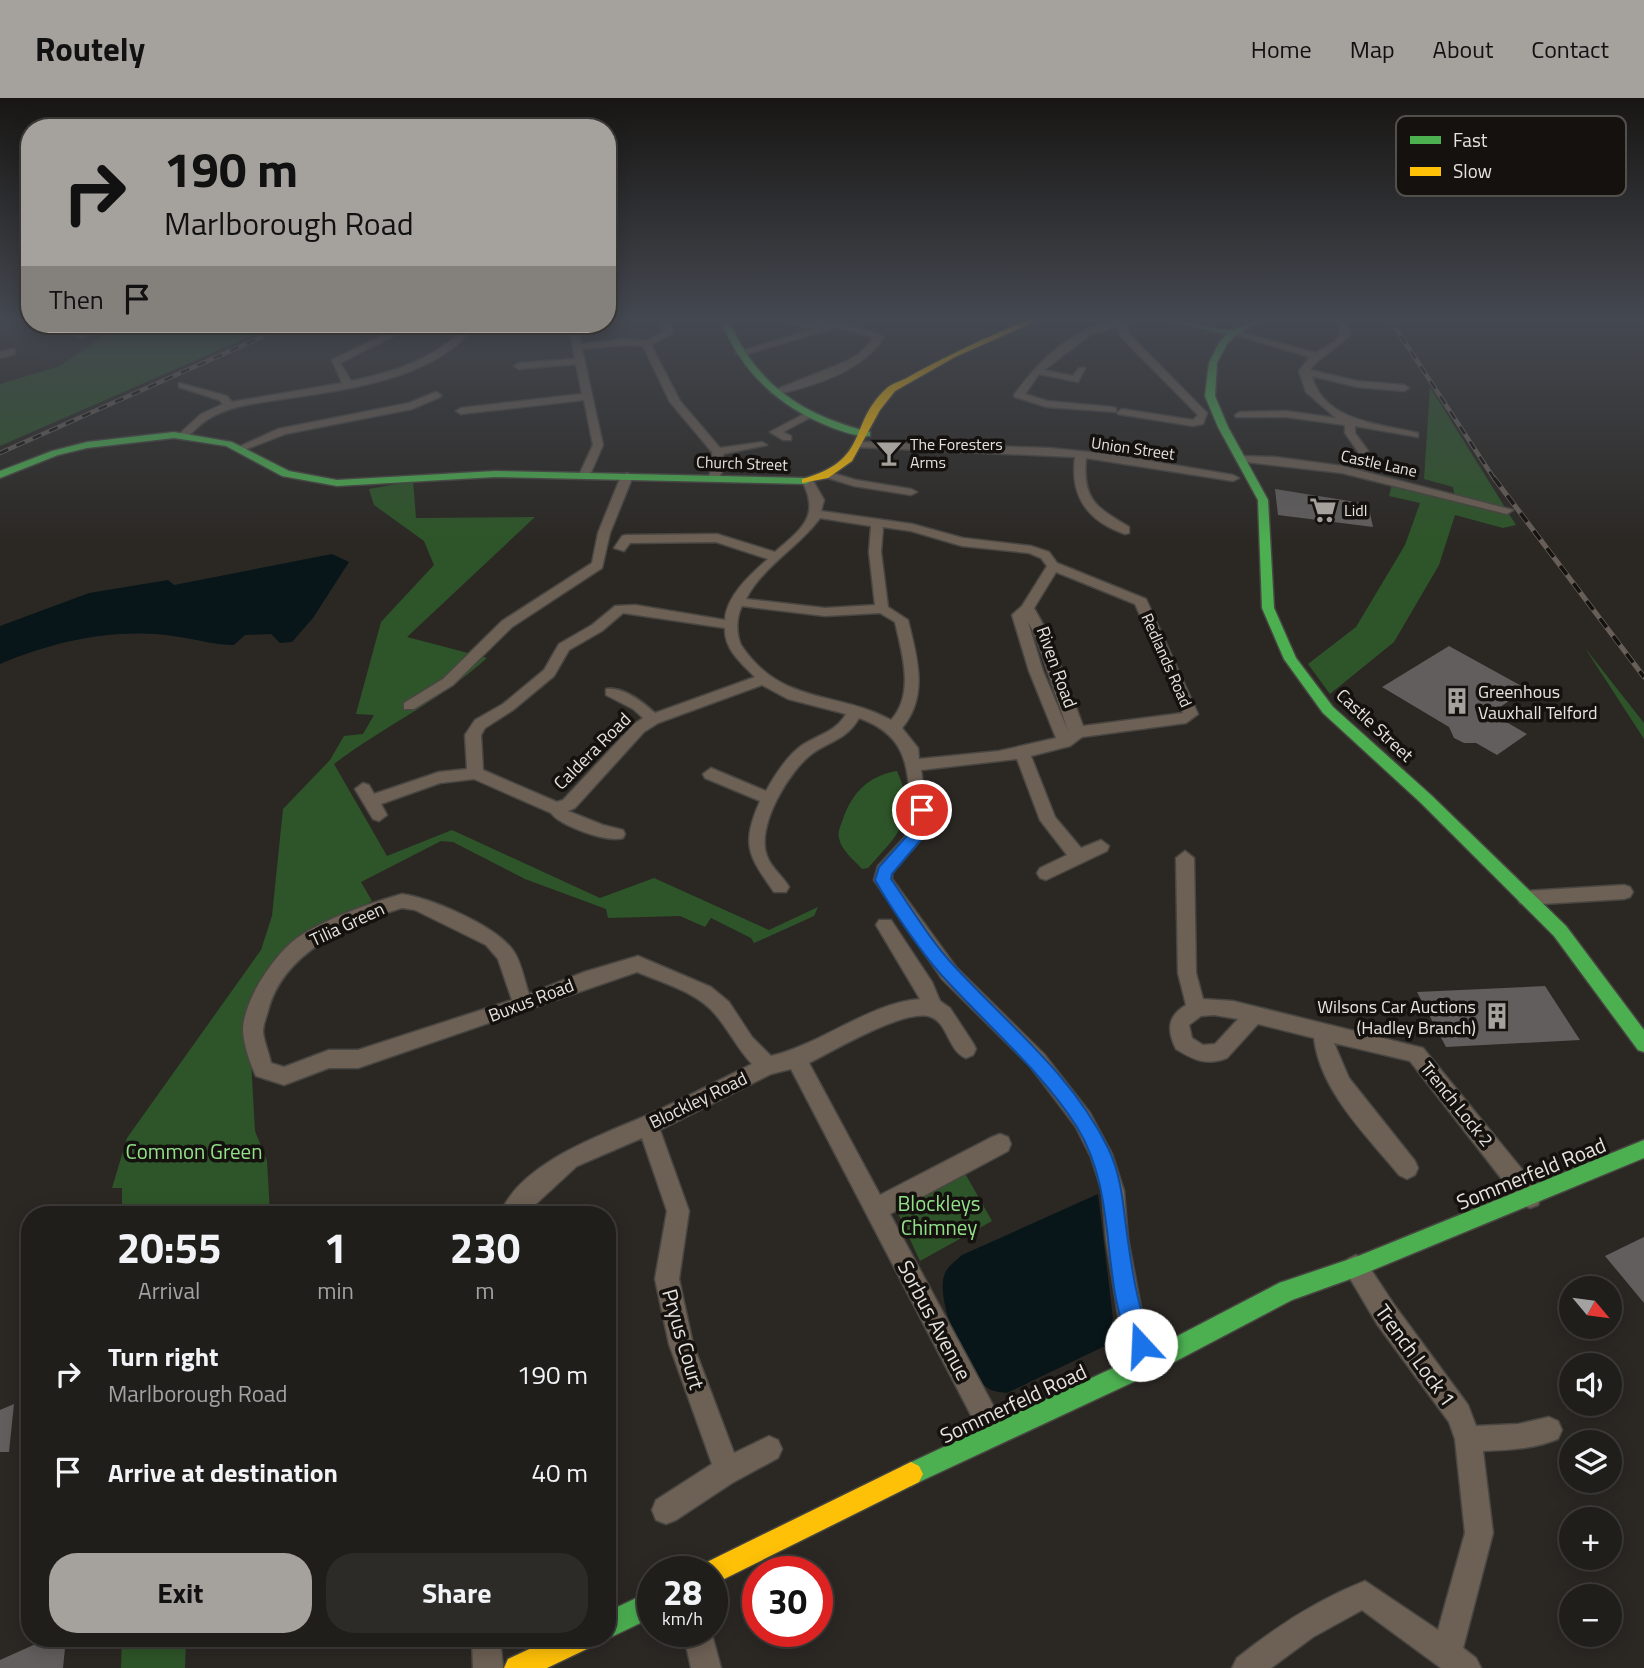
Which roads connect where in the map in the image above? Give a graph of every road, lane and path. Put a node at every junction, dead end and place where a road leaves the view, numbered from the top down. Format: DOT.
graph roads {
  1 [pos="209,394"];
  2 [pos="287,394"];
  3 [pos="671,394"];
  4 [pos="778,394"];
  5 [pos="886,394"];
  6 [pos="1020,394"];
  7 [pos="1182,394"];
  8 [pos="1210,394"];
  9 [pos="1315,394"];
  10 [pos="587,397"];
  11 [pos="430,401"];
  12 [pos="230,405"];
  13 [pos="461,411"];
  14 [pos="1240,415"];
  15 [pos="808,416"];
  16 [pos="1350,423"];
  17 [pos="1414,435"];
  18 [pos="181,436"];
  19 [pos="787,438"];
  20 [pos="864,440"];
  21 [pos="762,445"];
  22 [pos="239,449"];
  23 [pos="1363,451"];
  24 [pos="717,452"];
  25 [pos="1081,456"];
  26 [pos="1242,459"];
  27 [pos="0,475"];
  28 [pos="585,475"];
  29 [pos="829,475"];
  30 [pos="627,476"];
  31 [pos="1233,478"];
  32 [pos="713,480"];
  33 [pos="808,481"];
  34 [pos="911,492"];
  35 [pos="1507,510"];
  36 [pos="818,514"];
  37 [pos="877,526"];
  38 [pos="1125,530"];
  39 [pos="624,539"];
  40 [pos="776,557"];
  41 [pos="1053,566"];
  42 [pos="738,602"];
  43 [pos="1027,608"];
  44 [pos="876,610"];
  45 [pos="731,625"];
  46 [pos="764,679"];
  47 [pos="611,692"];
  48 [pos="409,706"];
  49 [pos="855,712"];
  50 [pos="653,719"];
  51 [pos="893,728"];
  52 [pos="1078,732"];
  53 [pos="1065,742"];
  54 [pos="1021,752"];
  55 [pos="913,765"];
  56 [pos="475,773"];
  57 [pos="711,774"];
  58 [pos="770,799"];
  59 [pos="371,802"];
  60 [pos="557,809"];
  61 [pos="617,834"];
  62 [pos="1101,846"];
  63 [pos="1078,858"];
  64 [pos="1185,858"];
  65 [pos="1046,873"];
  66 [pos="780,887"];
  67 [pos="1624,892"];
  68 [pos="1525,898"];
  69 [pos="885,925"];
  70 [pos="523,1005"];
  71 [pos="933,1007"];
  72 [pos="1196,1008"];
  73 [pos="1254,1015"];
  74 [pos="1323,1031"];
  75 [pos="1644,1044"];
  76 [pos="966,1049"];
  77 [pos="796,1059"];
  78 [pos="767,1066"];
  79 [pos="263,1070"];
  80 [pos="648,1125"];
  81 [pos="1000,1144"];
  82 [pos="1644,1149"];
  83 [pos="1407,1168"];
  84 [pos="1530,1197"];
  85 [pos="517,1206"];
  86 [pos="876,1209"];
  87 [pos="1356,1267"];
  88 [pos="1151,1362"];
  89 [pos="1549,1430"];
  90 [pos="994,1433"];
  91 [pos="1468,1439"];
  92 [pos="769,1449"];
  93 [pos="728,1471"];
  94 [pos="666,1510"];
  95 [pos="728,1565"];
  96 [pos="637,1611"];
  97 [pos="616,1622"];
  98 [pos="487,1647"];
  99 [pos="562,1647"];
  100 [pos="701,1647"];
  101 [pos="1456,1660"];
  102 [pos="488,1668"];
  103 [pos="517,1668"];
  104 [pos="706,1668"];
  105 [pos="1247,1668"];
  1 -- 12 [label="street"];
  2 -- 12 [label="street"];
  3 -- 24 [label="street"];
  4 -- 15 [label="street"];
  5 -- 20 [label="street, Church Street"];
  6 -- 7 [label="street"];
  8 -- 26 [label="street, Castle Street"];
  9 -- 16 [label="street"];
  10 -- 13 [label="street"];
  10 -- 28 [label="street"];
  11 -- 22 [label="street"];
  12 -- 18 [label="street"];
  14 -- 16 [label="street"];
  15 -- 19 [label="street"];
  15 -- 20 [label="street"];
  16 -- 17 [label="street"];
  16 -- 23 [label="street"];
  18 -- 22 [label="street, Church Street"];
  18 -- 27 [label="street, Church Street"];
  20 -- 25 [label="street, Union Street"];
  20 -- 29 [label="street, Church Street"];
  21 -- 24 [label="street"];
  22 -- 28 [label="street, Church Street"];
  24 -- 32 [label="street"];
  25 -- 31 [label="street, Union Street"];
  25 -- 38 [label="street"];
  26 -- 35 [label="street, Castle Lane"];
  26 -- 68 [label="street, Castle Street"];
  28 -- 30 [label="street, Church Street"];
  29 -- 33 [label="street, Church Street"];
  29 -- 34 [label="street"];
  30 -- 32 [label="street, Church Street"];
  30 -- 48 [label="street"];
  32 -- 33 [label="street, Church Street"];
  33 -- 36 [label="street"];
  36 -- 37 [label="street, Redlands Road"];
  36 -- 40 [label="street"];
  37 -- 41 [label="street, Redlands Road"];
  37 -- 44 [label="street"];
  39 -- 40 [label="street"];
  40 -- 42 [label="street"];
  41 -- 43 [label="street, Riven Road"];
  41 -- 52 [label="street, Redlands Road"];
  42 -- 44 [label="street"];
  42 -- 45 [label="street"];
  43 -- 52 [label="street, Riven Road"];
  43 -- 53 [label="street, Riven Road"];
  44 -- 51 [label="street"];
  45 -- 46 [label="street"];
  45 -- 56 [label="street"];
  46 -- 49 [label="street"];
  46 -- 50 [label="street, Caldera Road"];
  47 -- 50 [label="street, Caldera Road"];
  49 -- 51 [label="street"];
  49 -- 58 [label="street"];
  50 -- 60 [label="street, Caldera Road"];
  51 -- 55 [label="street"];
  52 -- 53 [label="street"];
  53 -- 54 [label="street"];
  54 -- 55 [label="street"];
  54 -- 63 [label="street"];
  55 -- 88 [label="street"];
  56 -- 59 [label="street"];
  56 -- 60 [label="street, Caldera Road"];
  57 -- 58 [label="street"];
  58 -- 66 [label="street"];
  60 -- 61 [label="street, Caldera Road"];
  62 -- 63 [label="street"];
  63 -- 65 [label="street"];
  64 -- 72 [label="street"];
  67 -- 68 [label="street"];
  68 -- 75 [label="street, Castle Street"];
  69 -- 71 [label="street"];
  70 -- 78 [label="street, Buxus Road"];
  70 -- 79 [label="street, Buxus Road"];
  70 -- 79 [label="street, Tilia Green"];
  71 -- 76 [label="street"];
  71 -- 77 [label="street, Blockley Road"];
  72 -- 73 [label="street, Trench Lock 2"];
  72 -- 73 [label="street"];
  73 -- 74 [label="street, Trench Lock 2"];
  74 -- 83 [label="street"];
  74 -- 84 [label="street, Trench Lock 2"];
  77 -- 78 [label="street, Blockley Road"];
  77 -- 86 [label="street, Sorbus Avenue"];
  78 -- 80 [label="street, Blockley Road"];
  80 -- 85 [label="street, Blockley Road"];
  80 -- 93 [label="street, Pryus Court"];
  81 -- 86 [label="street"];
  82 -- 84 [label="street, Sommerfeld Road"];
  84 -- 87 [label="street, Sommerfeld Road"];
  86 -- 90 [label="street, Sorbus Avenue"];
  87 -- 88 [label="street, Sommerfeld Road"];
  87 -- 91 [label="street, Trench Lock 1"];
  88 -- 90 [label="street, Sommerfeld Road"];
  89 -- 91 [label="street"];
  90 -- 95 [label="street, Sommerfeld Road"];
  91 -- 101 [label="street, Trench Lock 1"];
  92 -- 93 [label="street"];
  93 -- 94 [label="street"];
  96 -- 97 [label="street"];
  98 -- 102 [label="street"];
  99 -- 103 [label="street"];
  100 -- 104 [label="street"];
  101 -- 105 [label="street"];
}
